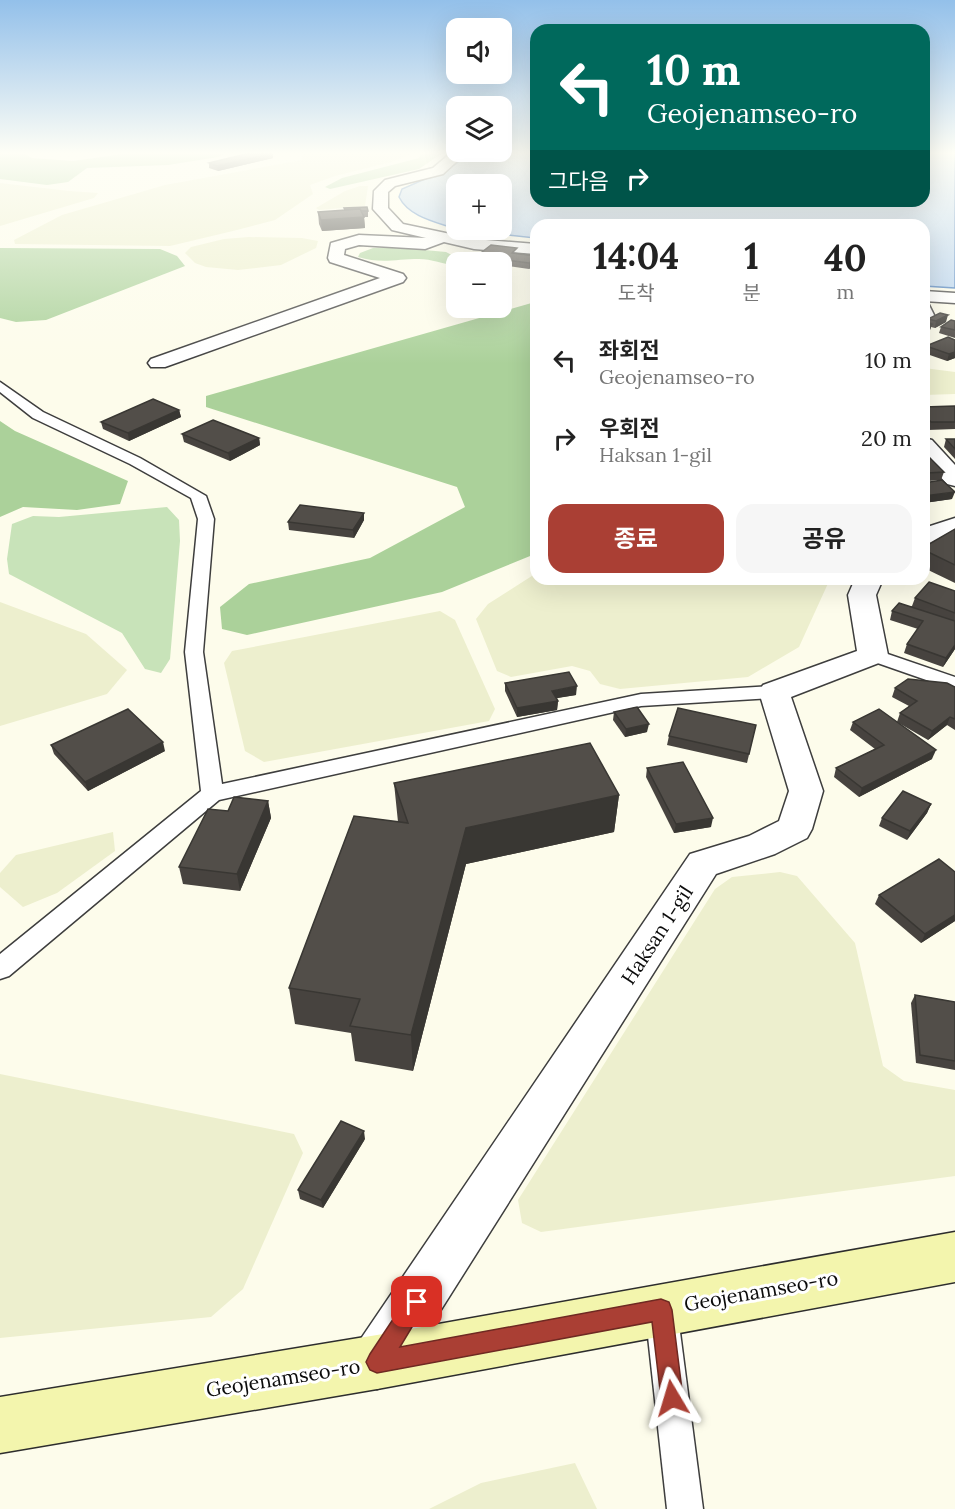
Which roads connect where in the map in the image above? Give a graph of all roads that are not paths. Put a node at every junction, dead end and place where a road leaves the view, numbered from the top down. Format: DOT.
graph roads {
  1 [pos="393,222"];
  2 [pos="442,237"];
  3 [pos="530,249"];
  4 [pos="930,296"];
  5 [pos="955,298"];
  6 [pos="158,363"];
  7 [pos="0,386"];
  8 [pos="930,452"];
  9 [pos="955,479"];
  10 [pos="955,526"];
  11 [pos="930,535"];
  12 [pos="867,585"];
  13 [pos="873,656"];
  14 [pos="955,684"];
  15 [pos="774,692"];
  16 [pos="212,794"];
  17 [pos="0,969"];
  18 [pos="955,1257"];
  19 [pos="661,1310"];
  20 [pos="377,1362"];
  21 [pos="0,1425"];
  22 [pos="685,1509"];
  1 -- 2 [label="street"];
  2 -- 3 [label="street"];
  2 -- 6 [label="street"];
  4 -- 5 [label="street"];
  7 -- 16 [label="lane"];
  8 -- 9 [label="street"];
  10 -- 11 [label="street"];
  12 -- 13 [label="street"];
  13 -- 14 [label="lane"];
  13 -- 15 [label="street"];
  15 -- 16 [label="lane"];
  15 -- 20 [label="street, Haksan 1-gil"];
  16 -- 17 [label="lane"];
  18 -- 19 [label="main road, Geojenamseo-ro"];
  19 -- 20 [label="main road, Geojenamseo-ro"];
  19 -- 22 [label="lane"];
  20 -- 21 [label="main road, Geojenamseo-ro"];
}
